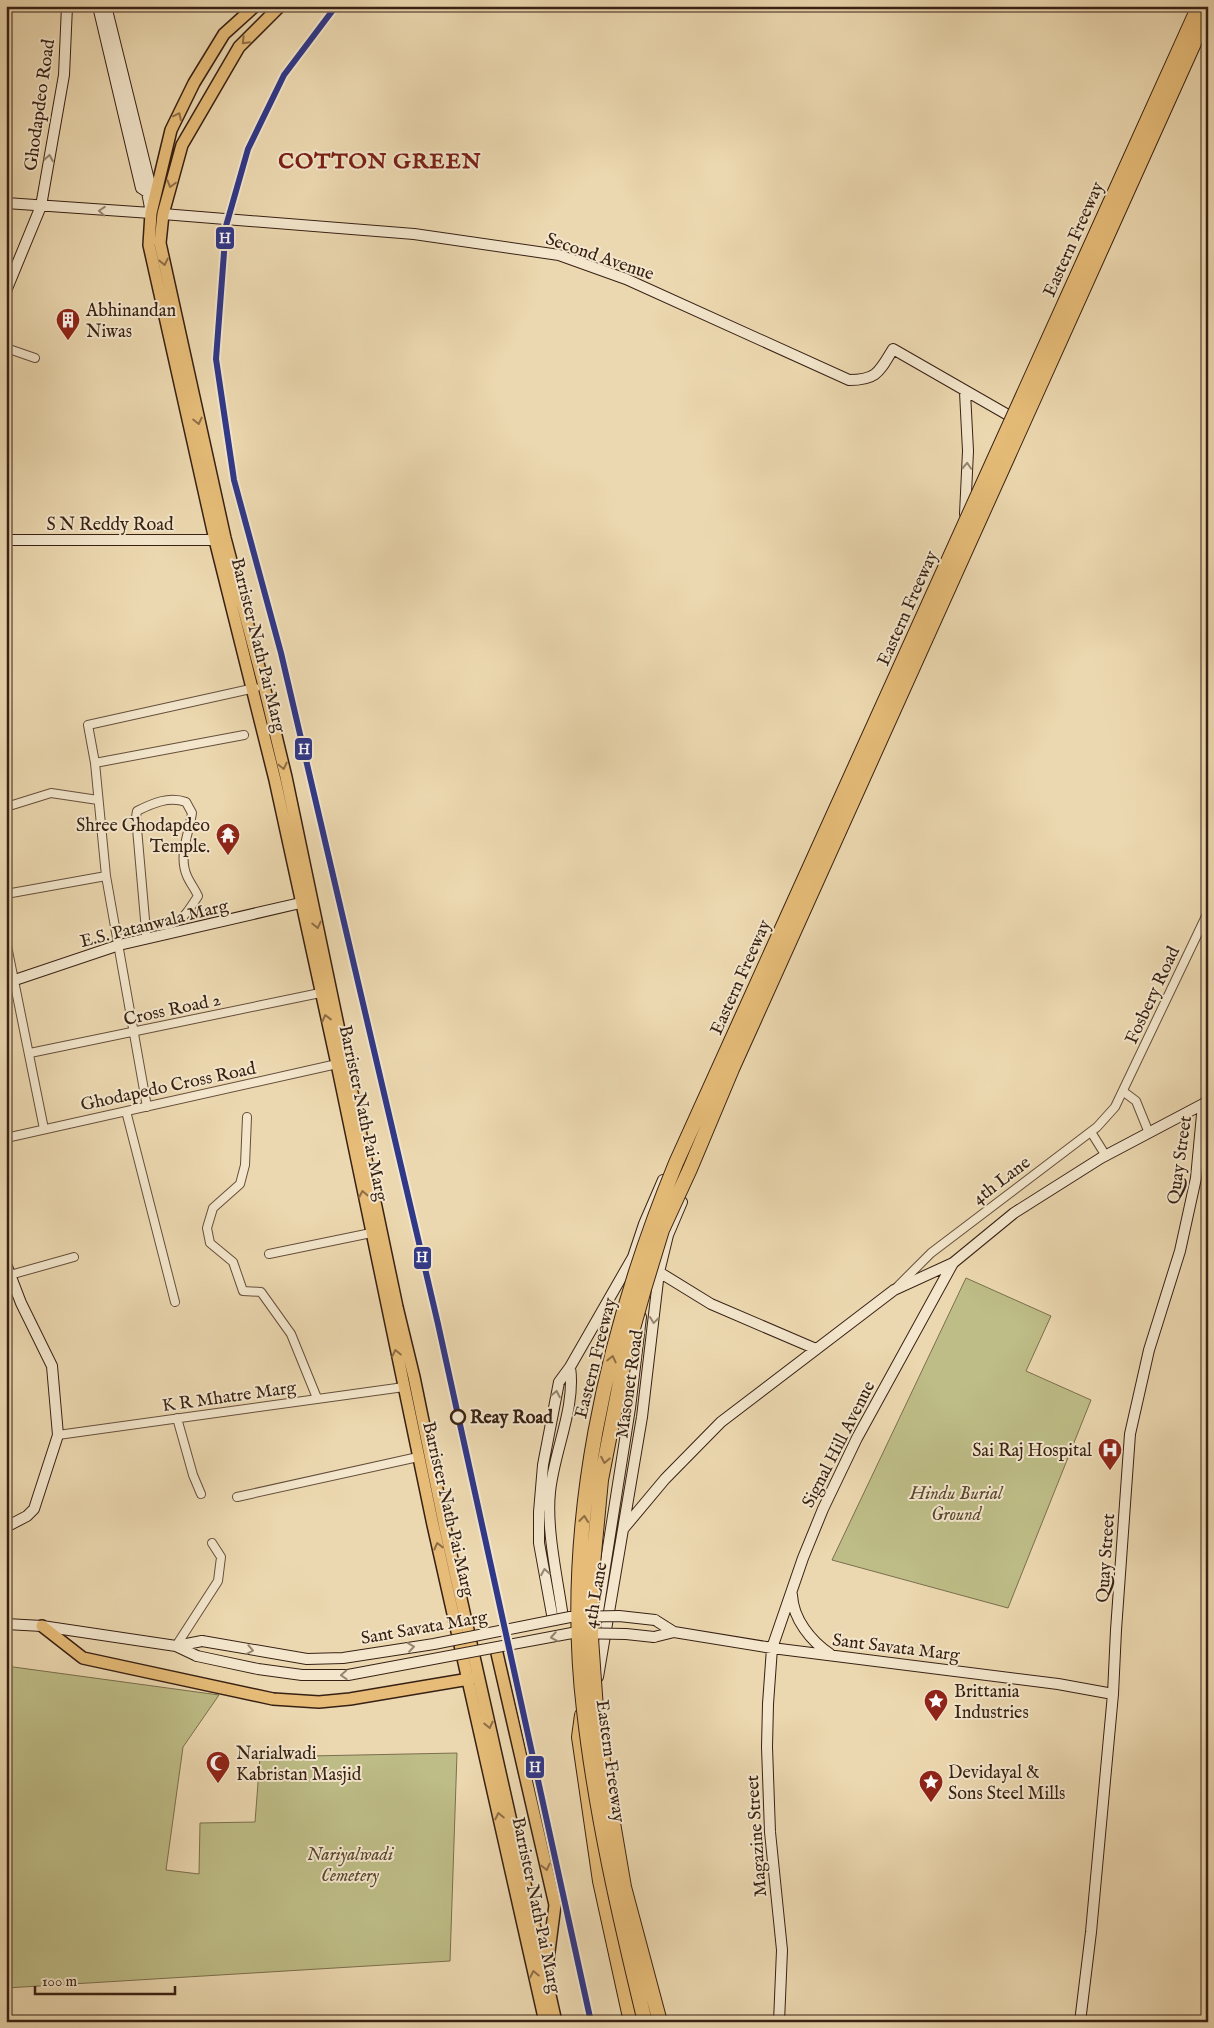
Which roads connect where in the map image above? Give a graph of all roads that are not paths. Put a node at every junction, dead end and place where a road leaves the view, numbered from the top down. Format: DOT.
graph roads {
  1 [pos="67,6"];
  2 [pos="98,6"];
  3 [pos="106,6"];
  4 [pos="254,6"];
  5 [pos="280,6"];
  6 [pos="1194,6"];
  7 [pos="1199,6"];
  8 [pos="1208,12"];
  9 [pos="1208,19"];
  10 [pos="147,192"];
  11 [pos="6,203"];
  12 [pos="41,206"];
  13 [pos="157,214"];
  14 [pos="6,291"];
  15 [pos="6,348"];
  16 [pos="35,358"];
  17 [pos="965,392"];
  18 [pos="1008,415"];
  19 [pos="965,514"];
  20 [pos="983,524"];
  21 [pos="6,540"];
  22 [pos="220,540"];
  23 [pos="264,686"];
  24 [pos="251,689"];
  25 [pos="244,735"];
  26 [pos="95,763"];
  27 [pos="98,800"];
  28 [pos="6,806"];
  29 [pos="106,876"];
  30 [pos="6,894"];
  31 [pos="306,902"];
  32 [pos="1208,912"];
  33 [pos="145,928"];
  34 [pos="146,939"];
  35 [pos="6,941"];
  36 [pos="120,945"];
  37 [pos="11,981"];
  38 [pos="320,994"];
  39 [pos="134,1032"];
  40 [pos="336,1038"];
  41 [pos="30,1053"];
  42 [pos="337,1064"];
  43 [pos="1124,1092"];
  44 [pos="1206,1102"];
  45 [pos="147,1106"];
  46 [pos="126,1111"];
  47 [pos="247,1117"];
  48 [pos="44,1128"];
  49 [pos="1091,1132"];
  50 [pos="1149,1133"];
  51 [pos="6,1138"];
  52 [pos="1106,1156"];
  53 [pos="371,1233"];
  54 [pos="269,1254"];
  55 [pos="633,1256"];
  56 [pos="74,1257"];
  57 [pos="953,1263"];
  58 [pos="6,1264"];
  59 [pos="659,1272"];
  60 [pos="10,1275"];
  61 [pos="894,1290"];
  62 [pos="175,1302"];
  63 [pos="816,1349"];
  64 [pos="404,1387"];
  65 [pos="316,1398"];
  66 [pos="177,1418"];
  67 [pos="58,1435"];
  68 [pos="418,1457"];
  69 [pos="201,1494"];
  70 [pos="237,1497"];
  71 [pos="6,1527"];
  72 [pos="623,1530"];
  73 [pos="610,1538"];
  74 [pos="212,1543"];
  75 [pos="792,1589"];
  76 [pos="558,1619"];
  77 [pos="6,1624"];
  78 [pos="42,1626"];
  79 [pos="674,1632"];
  80 [pos="176,1646"];
  81 [pos="772,1648"];
  82 [pos="496,1649"];
  83 [pos="832,1655"];
  84 [pos="474,1678"];
  85 [pos="1113,1694"];
  86 [pos="583,1709"];
  87 [pos="533,1945"];
  88 [pos="545,1976"];
  89 [pos="545,2022"];
  90 [pos="556,2022"];
  91 [pos="631,2022"];
  92 [pos="639,2022"];
  93 [pos="645,2022"];
  94 [pos="653,2022"];
  95 [pos="660,2022"];
  96 [pos="779,2022"];
  97 [pos="1080,2022"];
  12 -- 1 [label="street, Ghodapdeo Road, one-way"];
  2 -- 10 [label="street"];
  3 -- 10 [label="street"];
  13 -- 4 [label="main road, one-way"];
  5 -- 13 [label="main road, one-way"];
  6 -- 18 [label="street"];
  86 -- 7 [label="highway, Eastern Freeway, one-way, bridge"];
  8 -- 95 [label="highway, Eastern Freeway, one-way, bridge"];
  9 -- 20 [label="street, Masonet Road"];
  10 -- 13 [label="street"];
  11 -- 12 [label="street"];
  13 -- 12 [label="street, one-way"];
  12 -- 14 [label="street, Ghodapdeo Road"];
  13 -- 17 [label="street, Second Avenue"];
  13 -- 22 [label="main road, Barrister Nath Pai Marg"];
  15 -- 16 [label="street"];
  17 -- 18 [label="street, Second Avenue"];
  19 -- 17 [label="street, one-way"];
  18 -- 19 [label="street"];
  19 -- 20 [label="street"];
  19 -- 55 [label="street"];
  20 -- 59 [label="street, Masonet Road"];
  21 -- 22 [label="street, S N Reddy Road"];
  22 -- 23 [label="main road, Barrister Nath Pai Marg"];
  22 -- 24 [label="main road, Barrister Nath Pai Marg"];
  23 -- 24 [label="street"];
  23 -- 31 [label="main road, Barrister Nath Pai Marg, one-way"];
  24 -- 26 [label="street"];
  24 -- 31 [label="main road, Barrister Nath Pai Marg"];
  25 -- 26 [label="street"];
  26 -- 27 [label="street"];
  27 -- 28 [label="street"];
  27 -- 29 [label="street"];
  29 -- 30 [label="street"];
  29 -- 36 [label="street"];
  31 -- 34 [label="street, E.S. Patanwala Marg"];
  31 -- 38 [label="main road, Barrister Nath Pai Marg"];
  31 -- 40 [label="main road, Barrister Nath Pai Marg, one-way"];
  32 -- 43 [label="street, Fosbery Road"];
  33 -- 33 [label="street"];
  33 -- 34 [label="street"];
  34 -- 36 [label="street, E.S. Patanwala Marg"];
  35 -- 37 [label="street"];
  36 -- 37 [label="street, E.S. Patanwala Marg"];
  36 -- 39 [label="street"];
  37 -- 41 [label="street"];
  38 -- 39 [label="street, Cross Road 2"];
  40 -- 38 [label="main road, Barrister Nath Pai Marg, one-way"];
  39 -- 41 [label="street, Cross Road 2"];
  39 -- 45 [label="street"];
  40 -- 42 [label="main road, Barrister Nath Pai Marg"];
  40 -- 84 [label="main road, Barrister Nath Pai Marg"];
  41 -- 48 [label="street"];
  42 -- 45 [label="street, Ghodapedo Cross Road"];
  53 -- 42 [label="main road, Barrister Nath Pai Marg, one-way"];
  43 -- 49 [label="street, 4th Lane"];
  43 -- 50 [label="street"];
  44 -- 50 [label="street"];
  44 -- 85 [label="street, Quay Street"];
  45 -- 46 [label="street, Ghodapedo Cross Road"];
  46 -- 48 [label="street, Ghodapedo Cross Road"];
  46 -- 62 [label="street"];
  47 -- 65 [label="street"];
  48 -- 51 [label="street, Ghodapedo Cross Road"];
  49 -- 52 [label="street"];
  49 -- 61 [label="street, 4th Lane"];
  50 -- 52 [label="street"];
  52 -- 57 [label="street"];
  53 -- 54 [label="street"];
  64 -- 53 [label="main road, Barrister Nath Pai Marg, one-way"];
  55 -- 59 [label="street"];
  55 -- 73 [label="street"];
  55 -- 76 [label="street"];
  56 -- 60 [label="street"];
  57 -- 61 [label="street, 4th Lane"];
  57 -- 75 [label="street, Signal Hill Avenue"];
  58 -- 60 [label="street"];
  59 -- 63 [label="street"];
  59 -- 72 [label="street, Masonet Road, one-way"];
  60 -- 67 [label="street"];
  61 -- 63 [label="street, 4th Lane"];
  63 -- 72 [label="street, 4th Lane"];
  64 -- 65 [label="street, K R Mhatre Marg"];
  64 -- 68 [label="main road, Barrister Nath Pai Marg"];
  65 -- 66 [label="street, K R Mhatre Marg"];
  66 -- 67 [label="street, K R Mhatre Marg"];
  66 -- 69 [label="street"];
  67 -- 71 [label="street"];
  68 -- 70 [label="street"];
  84 -- 68 [label="main road, Barrister Nath Pai Marg, one-way"];
  72 -- 73 [label="street"];
  72 -- 94 [label="street, 4th Lane"];
  73 -- 92 [label="street"];
  74 -- 80 [label="street"];
  75 -- 81 [label="street, Signal Hill Avenue"];
  75 -- 83 [label="street"];
  76 -- 79 [label="street, Sant Savata Marg, bridge"];
  80 -- 76 [label="street, Sant Savata Marg, one-way, bridge"];
  77 -- 78 [label="street, Sant Savata Marg"];
  78 -- 80 [label="street, Sant Savata Marg"];
  78 -- 84 [label="main road"];
  79 -- 81 [label="street, Sant Savata Marg"];
  79 -- 82 [label="street, Sant Savata Marg, one-way, bridge"];
  82 -- 80 [label="street, Sant Savata Marg, one-way, bridge"];
  81 -- 83 [label="street, Sant Savata Marg"];
  81 -- 96 [label="street, Magazine Street"];
  82 -- 88 [label="main road, one-way"];
  83 -- 85 [label="street, Sant Savata Marg"];
  84 -- 87 [label="main road, Barrister Nath Pai Marg"];
  85 -- 97 [label="street, Quay Street"];
  86 -- 91 [label="highway"];
  86 -- 93 [label="highway, Eastern Freeway, bridge"];
  87 -- 88 [label="main road, Barrister Nath Pai Marg"];
  89 -- 87 [label="main road, Barrister Nath Pai Marg, one-way"];
  88 -- 90 [label="main road, Barrister Nath Pai Marg"];
}
